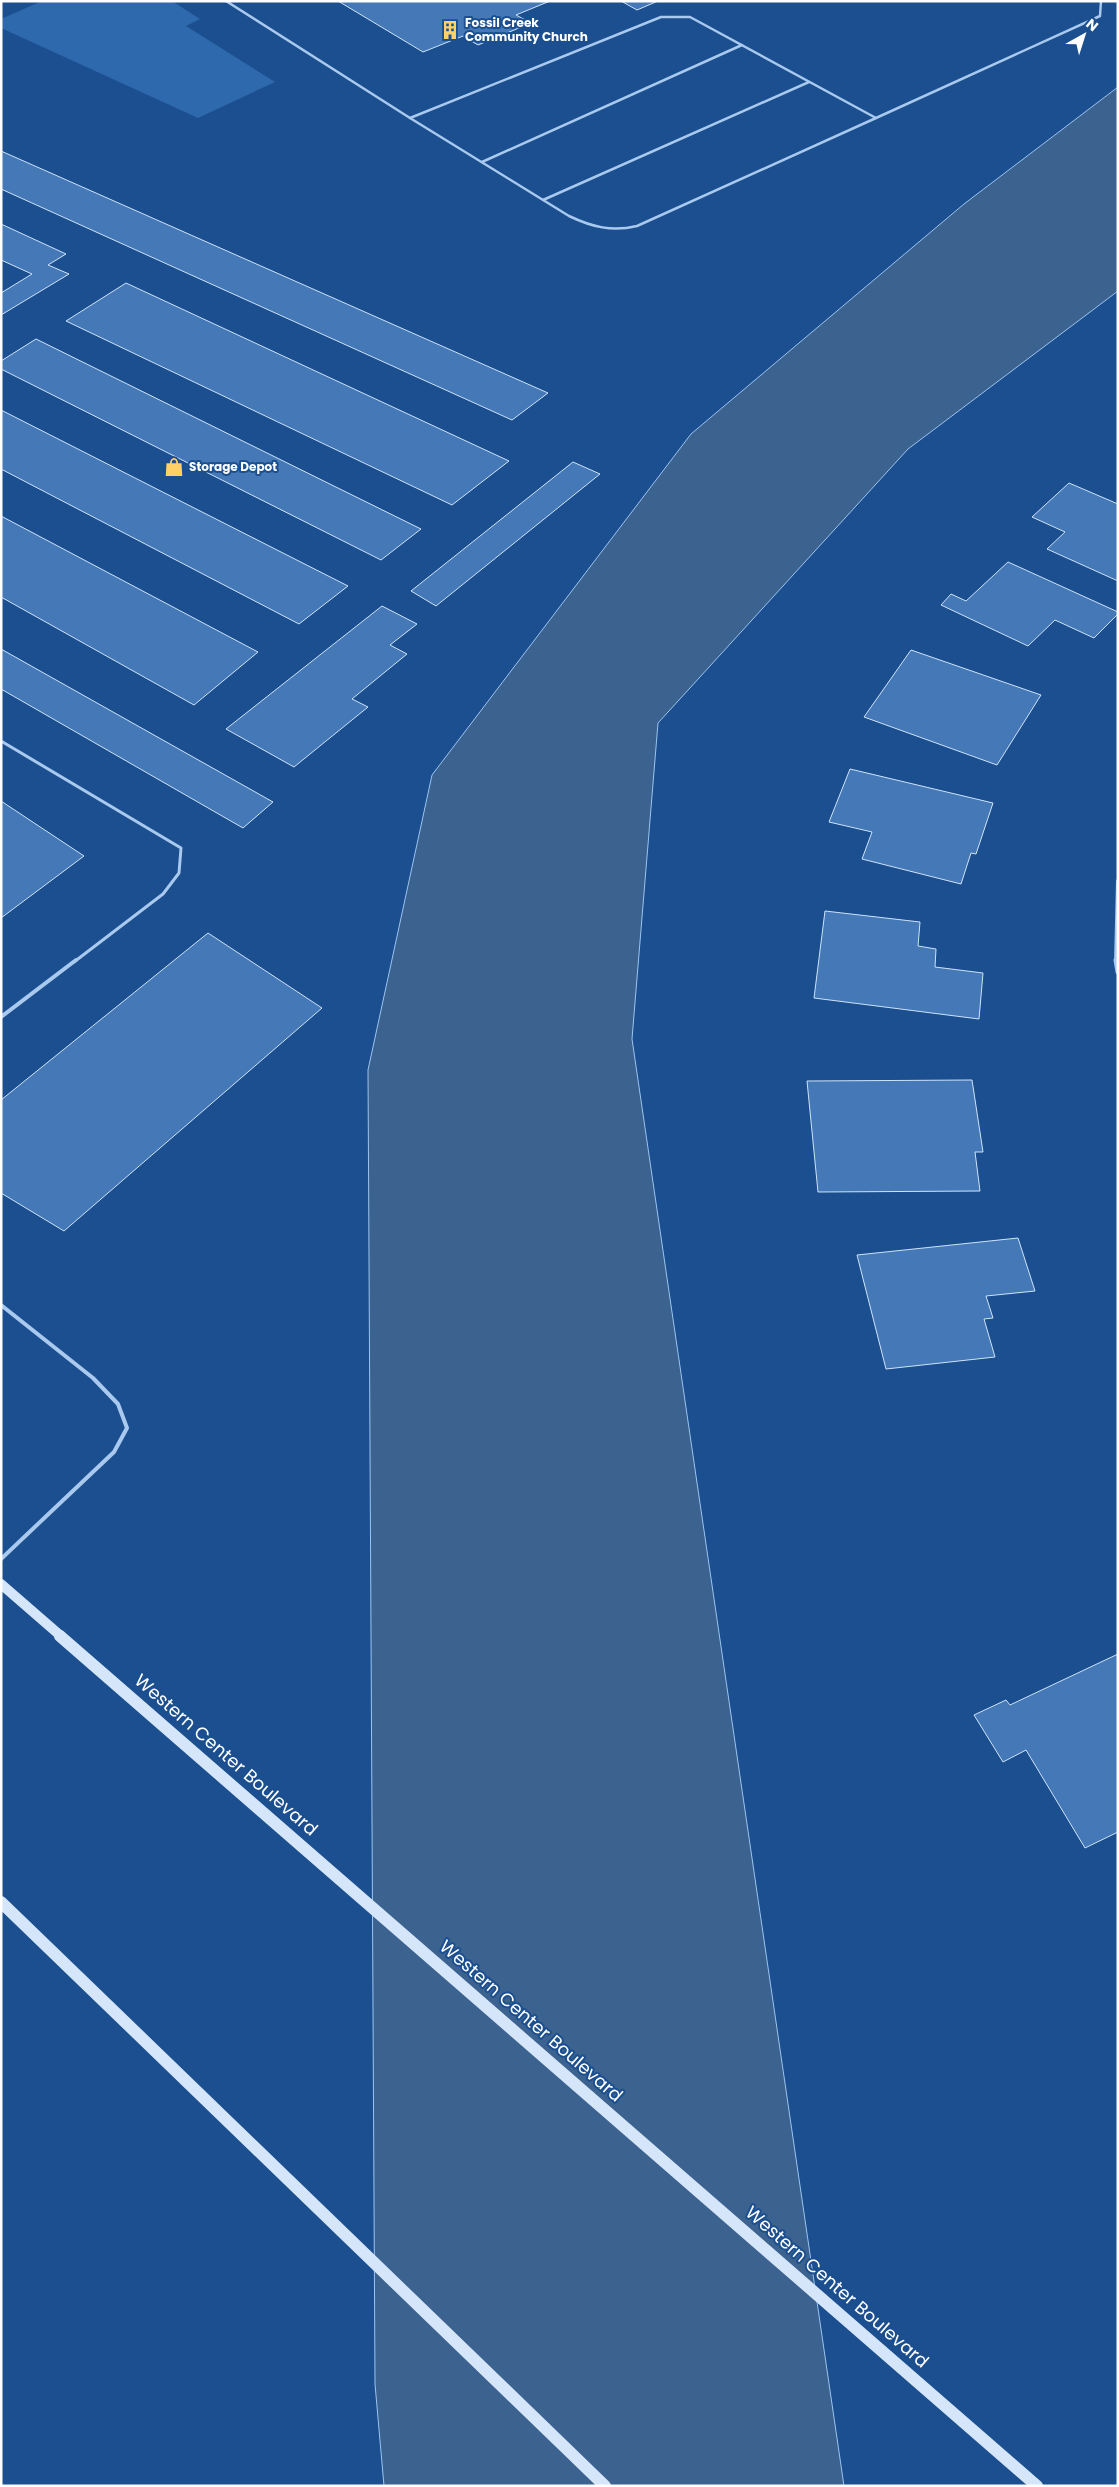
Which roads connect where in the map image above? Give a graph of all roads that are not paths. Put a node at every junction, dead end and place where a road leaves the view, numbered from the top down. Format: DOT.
graph roads {
  1 [pos="226,1"];
  2 [pos="1101,1"];
  3 [pos="742,45"];
  4 [pos="809,82"];
  5 [pos="410,118"];
  6 [pos="876,118"];
  7 [pos="481,162"];
  8 [pos="543,200"];
  9 [pos="1,741"];
  10 [pos="1118,881"];
  11 [pos="1118,972"];
  12 [pos="1,1017"];
  13 [pos="1,1305"];
  14 [pos="1,1559"];
  15 [pos="1,1584"];
  16 [pos="1,1902"];
  17 [pos="605,2486"];
  18 [pos="1037,2486"];
  1 -- 5 [label="lane"];
  2 -- 6 [label="lane"];
  3 -- 4 [label="lane"];
  3 -- 5 [label="lane"];
  3 -- 7 [label="lane"];
  4 -- 6 [label="lane"];
  4 -- 8 [label="lane"];
  5 -- 7 [label="lane"];
  6 -- 8 [label="lane"];
  7 -- 8 [label="lane"];
  9 -- 12 [label="lane"];
  10 -- 11 [label="street"];
  13 -- 14 [label="lane"];
  15 -- 18 [label="main road, Western Center Boulevard"];
  16 -- 17 [label="main road"];
}
